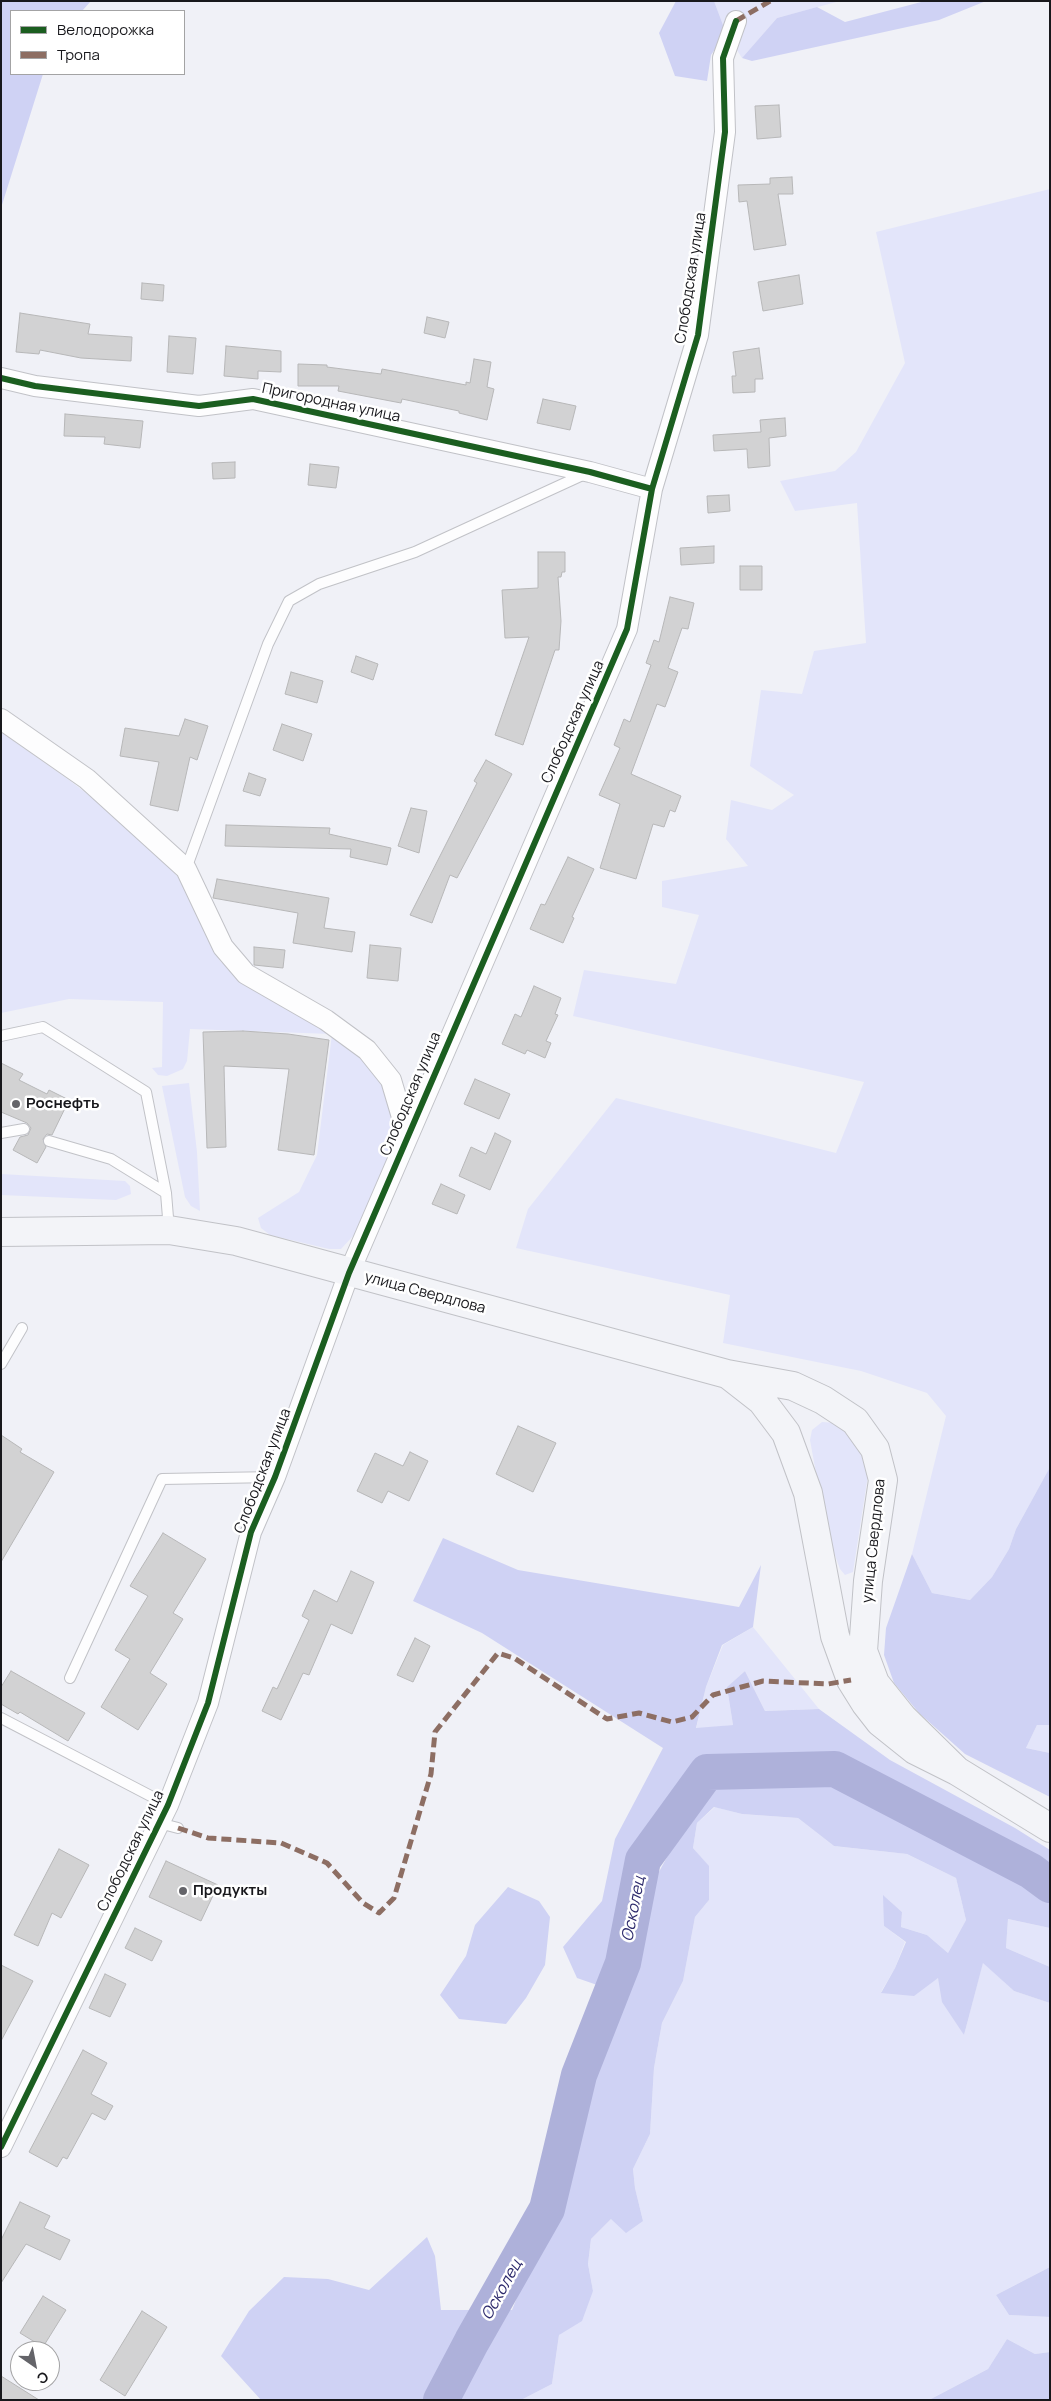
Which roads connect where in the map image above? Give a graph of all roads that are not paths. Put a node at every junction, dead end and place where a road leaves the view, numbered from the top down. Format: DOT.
graph roads {
  1 [pos="736,21"];
  2 [pos="1,378"];
  3 [pos="590,472"];
  4 [pos="652,489"];
  5 [pos="1,719"];
  6 [pos="186,869"];
  7 [pos="1,1036"];
  8 [pos="24,1129"];
  9 [pos="1,1133"];
  10 [pos="407,1134"];
  11 [pos="49,1141"];
  12 [pos="166,1193"];
  13 [pos="169,1230"];
  14 [pos="1,1232"];
  15 [pos="348,1273"];
  16 [pos="22,1328"];
  17 [pos="1,1364"];
  18 [pos="727,1374"];
  19 [pos="275,1477"];
  20 [pos="70,1678"];
  21 [pos="1,1718"];
  22 [pos="957,1771"];
  23 [pos="168,1805"];
  24 [pos="1050,1828"];
  25 [pos="1,2147"];
  1 -- 4 [label="street, Слободская улица"];
  2 -- 3 [label="street, Пригородная улица"];
  3 -- 4 [label="street, Пригородная улица"];
  3 -- 6 [label="lane"];
  4 -- 10 [label="street, Слободская улица"];
  5 -- 6 [label="street"];
  6 -- 10 [label="street"];
  7 -- 12 [label="lane"];
  8 -- 9 [label="lane"];
  10 -- 15 [label="street, Слободская улица"];
  11 -- 12 [label="lane"];
  12 -- 13 [label="lane"];
  13 -- 14 [label="main road, улица Свердлова"];
  13 -- 15 [label="main road, улица Свердлова"];
  15 -- 18 [label="main road, улица Свердлова"];
  15 -- 19 [label="street, Слободская улица"];
  16 -- 17 [label="lane"];
  18 -- 22 [label="main road, улица Свердлова"];
  18 -- 22 [label="main road, улица Свердлова"];
  19 -- 20 [label="lane"];
  19 -- 23 [label="street, Слободская улица"];
  21 -- 23 [label="lane"];
  22 -- 24 [label="main road, улица Свердлова"];
  23 -- 25 [label="street, Слободская улица"];
}
